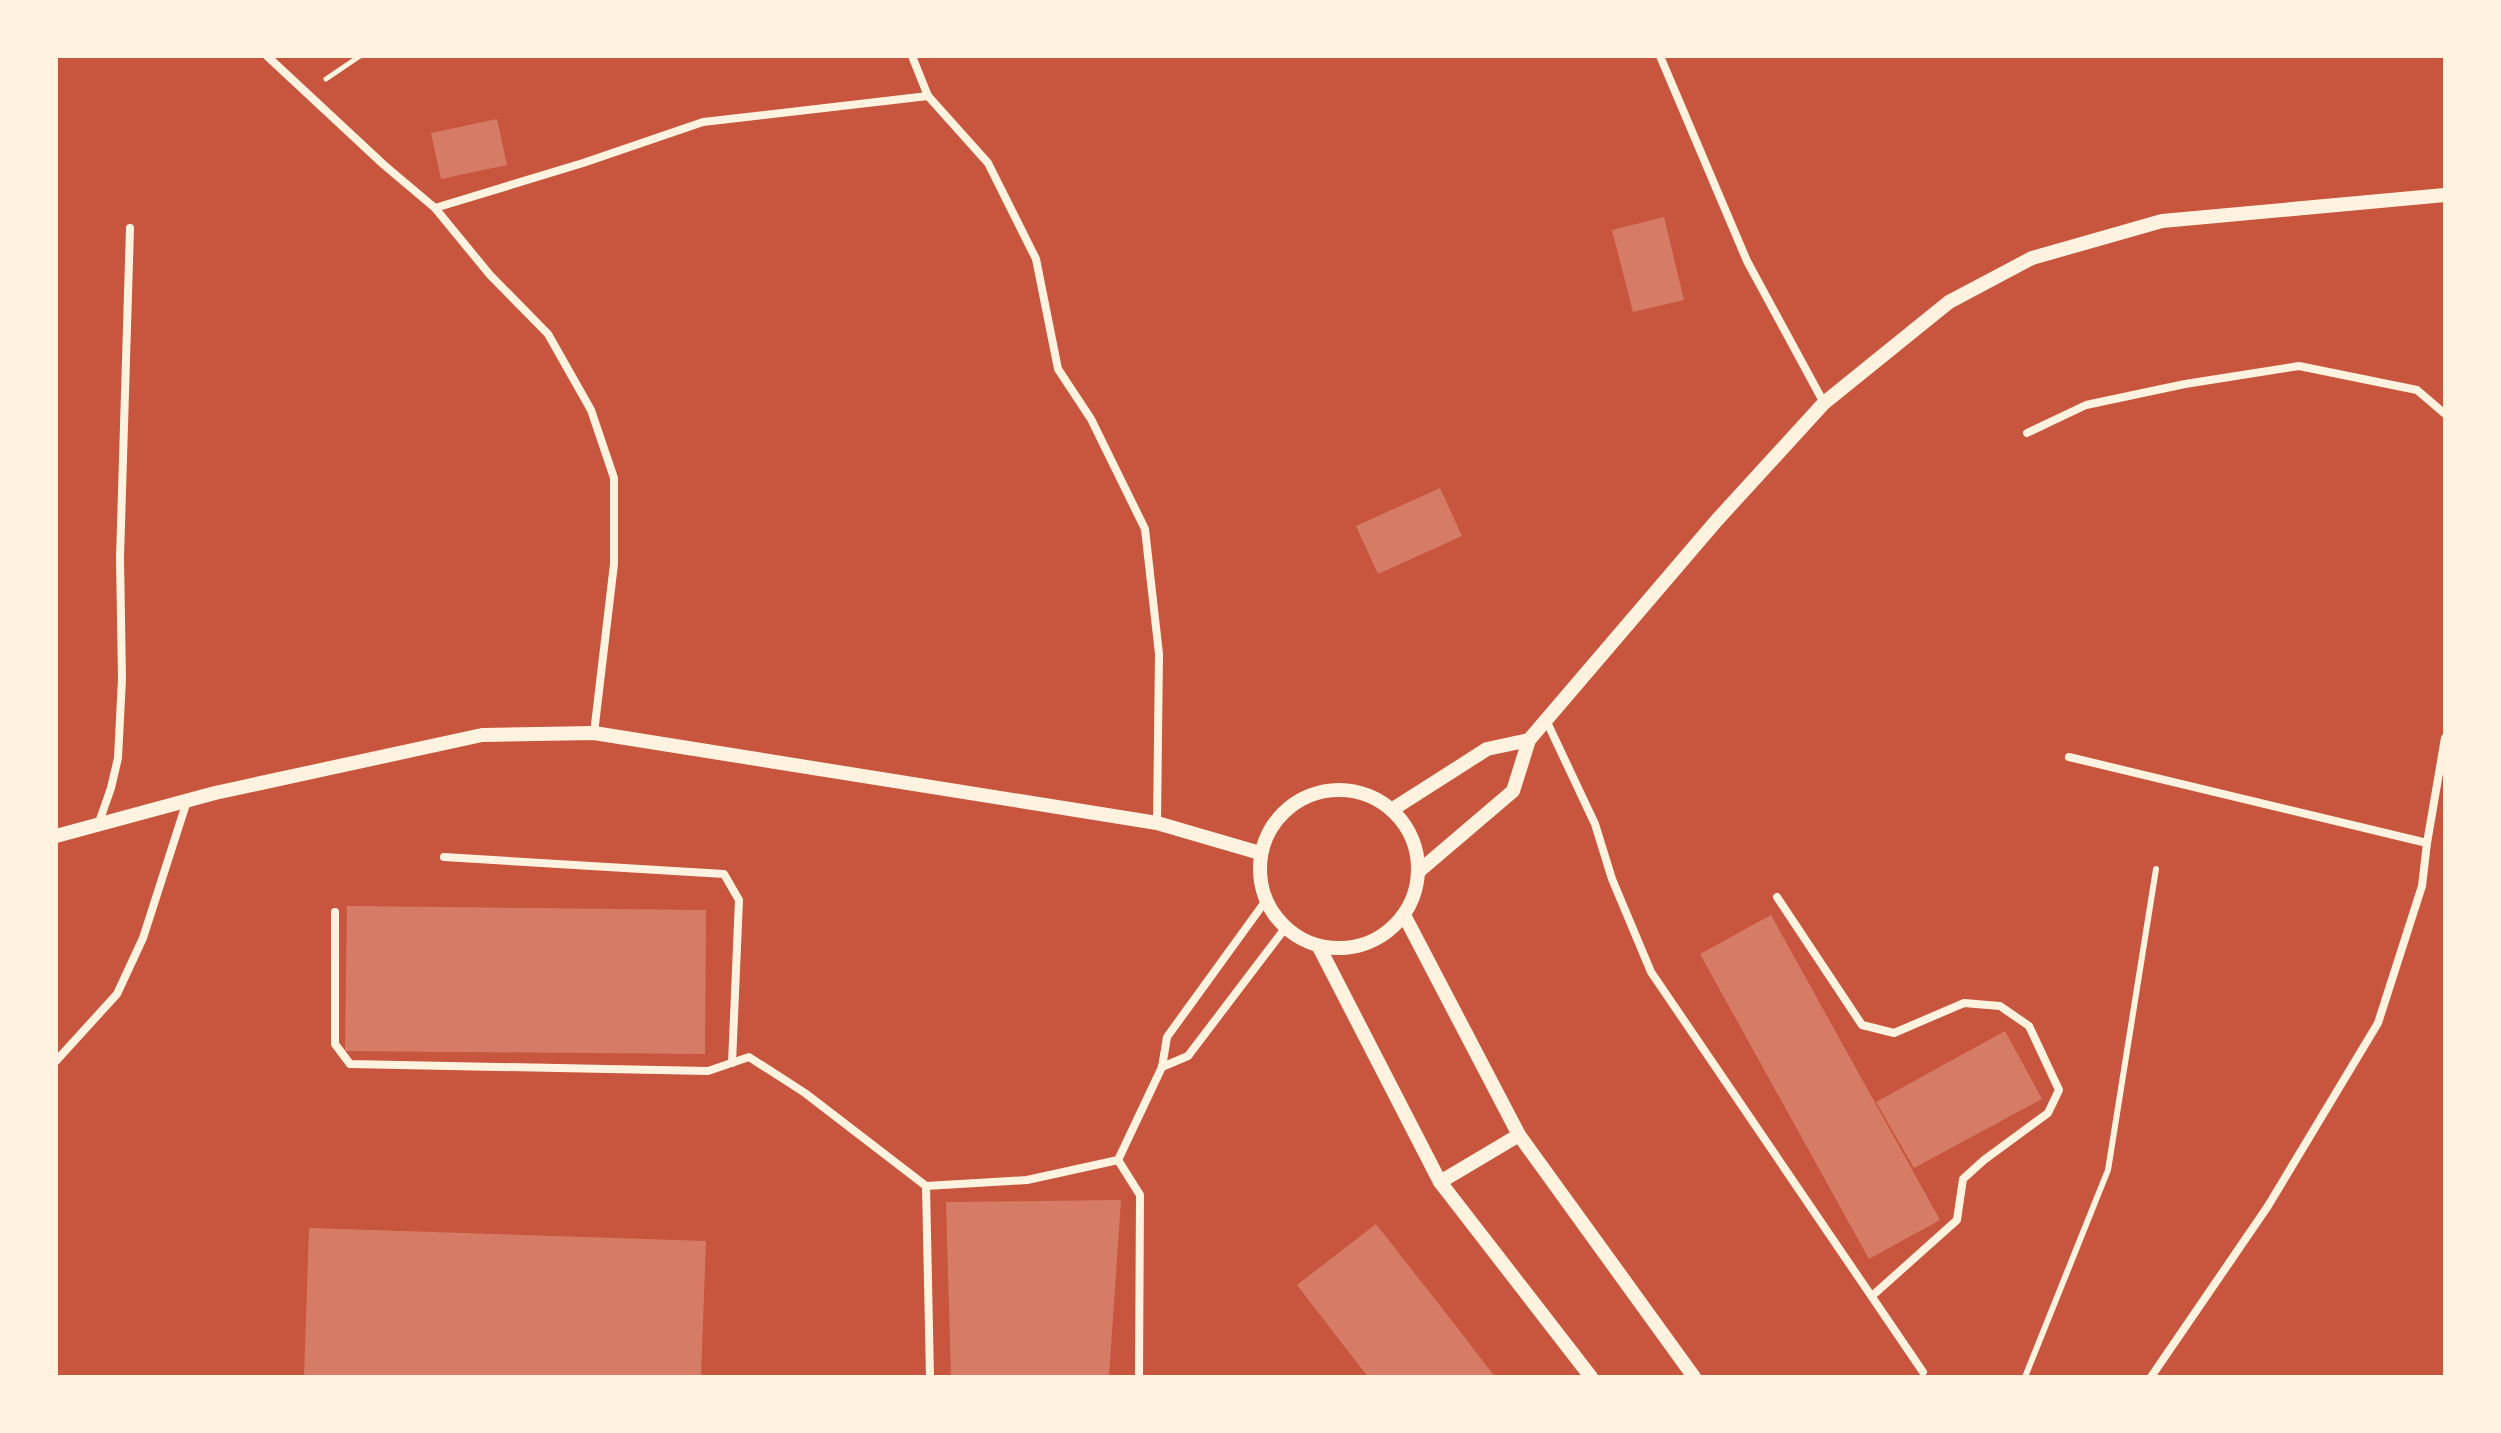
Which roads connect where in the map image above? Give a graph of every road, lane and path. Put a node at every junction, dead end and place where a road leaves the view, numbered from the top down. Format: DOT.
graph roads {
  1 [pos="267,56"];
  2 [pos="360,56"];
  3 [pos="912,56"];
  4 [pos="1660,56"];
  5 [pos="305,92"];
  6 [pos="928,96"];
  7 [pos="2445,195"];
  8 [pos="435,208"];
  9 [pos="130,228"];
  10 [pos="1824,403"];
  11 [pos="2445,414"];
  12 [pos="2027,433"];
  13 [pos="1546,720"];
  14 [pos="594,733"];
  15 [pos="2445,738"];
  16 [pos="1529,740"];
  17 [pos="2069,757"];
  18 [pos="187,801"];
  19 [pos="1393,809"];
  20 [pos="1157,823"];
  21 [pos="97,826"];
  22 [pos="56,836"];
  23 [pos="2427,843"];
  24 [pos="1260,853"];
  25 [pos="444,857"];
  26 [pos="2156,869"];
  27 [pos="1418,872"];
  28 [pos="1777,897"];
  29 [pos="1267,899"];
  30 [pos="335,912"];
  31 [pos="1404,915"];
  32 [pos="1286,927"];
  33 [pos="1319,947"];
  34 [pos="56,1061"];
  35 [pos="732,1063"];
  36 [pos="1162,1067"];
  37 [pos="1519,1135"];
  38 [pos="1118,1160"];
  39 [pos="1440,1182"];
  40 [pos="926,1186"];
  41 [pos="1872,1296"];
  42 [pos="1923,1372"];
  43 [pos="930,1377"];
  44 [pos="1139,1377"];
  45 [pos="1591,1377"];
  46 [pos="1694,1377"];
  47 [pos="2025,1377"];
  48 [pos="2151,1377"];
  1 -- 5 [label="street"];
  2 -- 5 [label="path"];
  3 -- 6 [label="street"];
  4 -- 10 [label="street"];
  5 -- 8 [label="street"];
  6 -- 8 [label="street"];
  6 -- 20 [label="street"];
  7 -- 10 [label="street"];
  8 -- 14 [label="street"];
  9 -- 21 [label="street"];
  10 -- 13 [label="street"];
  11 -- 12 [label="street"];
  13 -- 16 [label="street"];
  13 -- 41 [label="street"];
  14 -- 18 [label="street"];
  14 -- 20 [label="street"];
  15 -- 23 [label="street"];
  16 -- 19 [label="street"];
  16 -- 27 [label="street"];
  17 -- 23 [label="street"];
  18 -- 21 [label="street"];
  18 -- 34 [label="street"];
  19 -- 24 [label="street"];
  19 -- 27 [label="street"];
  20 -- 24 [label="street"];
  21 -- 22 [label="street"];
  23 -- 48 [label="street"];
  24 -- 29 [label="street"];
  25 -- 35 [label="street"];
  26 -- 47 [label="lane"];
  27 -- 31 [label="street"];
  28 -- 41 [label="street"];
  29 -- 32 [label="street"];
  29 -- 36 [label="street"];
  30 -- 35 [label="street"];
  31 -- 33 [label="street"];
  31 -- 37 [label="street"];
  32 -- 33 [label="street"];
  32 -- 36 [label="street"];
  33 -- 39 [label="street"];
  35 -- 40 [label="street"];
  36 -- 38 [label="street"];
  37 -- 39 [label="street"];
  37 -- 46 [label="street"];
  38 -- 40 [label="street"];
  38 -- 44 [label="street"];
  39 -- 45 [label="street"];
  40 -- 43 [label="street"];
  41 -- 42 [label="street"];
}
